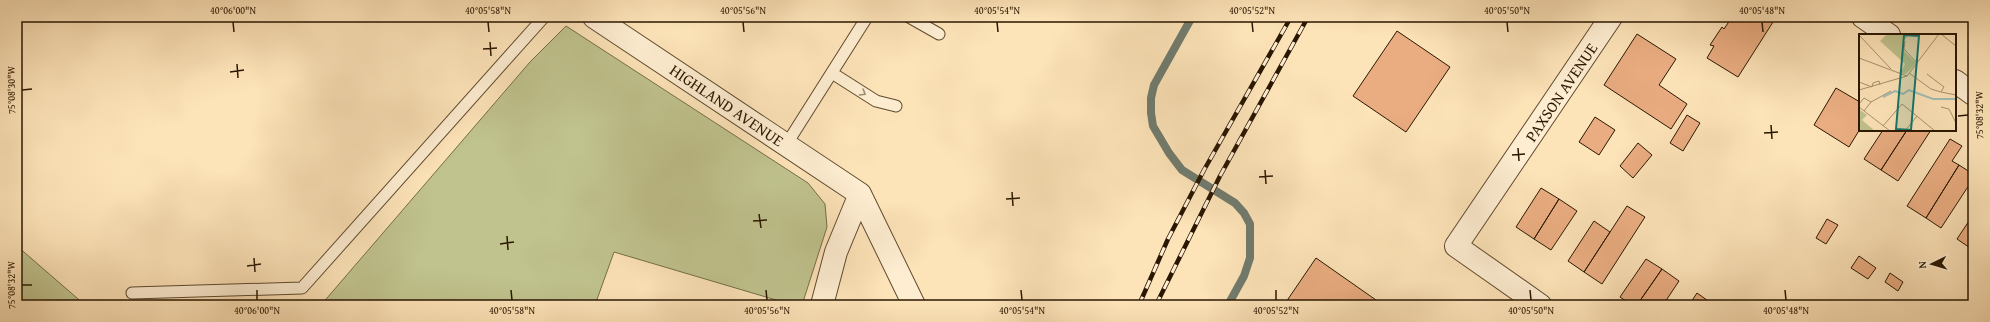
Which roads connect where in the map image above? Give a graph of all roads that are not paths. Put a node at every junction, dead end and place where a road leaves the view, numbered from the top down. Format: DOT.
graph roads {
  1 [pos="544,17"];
  2 [pos="594,17"];
  3 [pos="867,17"];
  4 [pos="909,17"];
  5 [pos="1611,17"];
  6 [pos="1863,17"];
  7 [pos="939,34"];
  8 [pos="1888,34"];
  9 [pos="832,73"];
  10 [pos="1956,82"];
  11 [pos="1973,94"];
  12 [pos="896,106"];
  13 [pos="786,145"];
  14 [pos="860,194"];
  15 [pos="132,293"];
  16 [pos="822,305"];
  17 [pos="914,305"];
  18 [pos="1540,305"];
  1 -- 15 [label="lane"];
  2 -- 13 [label="street, HIGHLAND AVENUE"];
  3 -- 9 [label="lane"];
  4 -- 7 [label="lane"];
  5 -- 18 [label="street, PAXSON AVENUE"];
  6 -- 8 [label="street"];
  9 -- 12 [label="lane, one-way"];
  9 -- 13 [label="lane"];
  10 -- 11 [label="street"];
  13 -- 14 [label="street, HIGHLAND AVENUE"];
  14 -- 16 [label="street"];
  14 -- 17 [label="street"];
}
